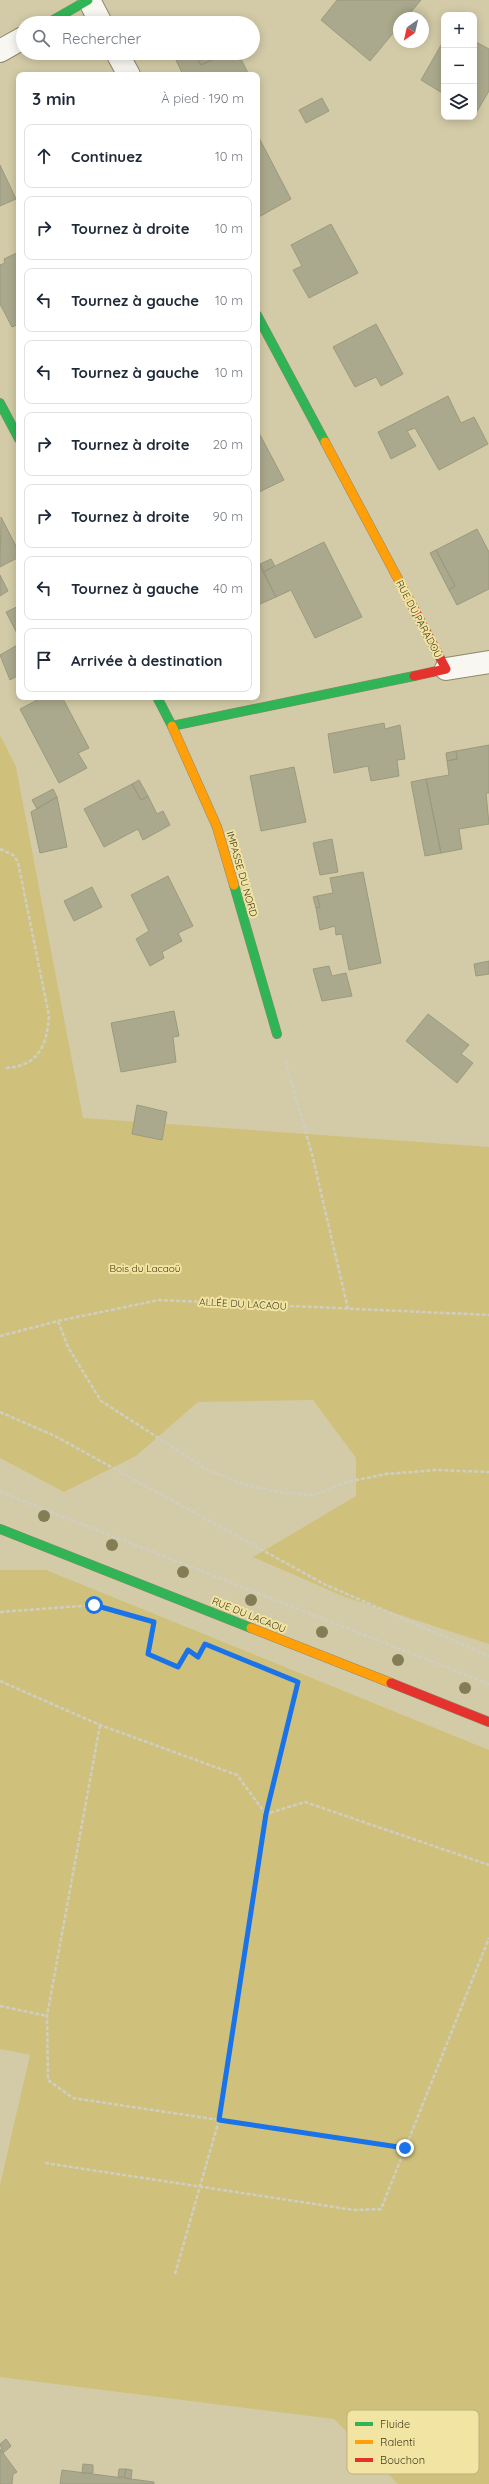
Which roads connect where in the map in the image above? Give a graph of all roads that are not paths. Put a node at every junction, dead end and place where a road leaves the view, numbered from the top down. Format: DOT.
graph roads {
  1 [pos="88,0"];
  2 [pos="60,16"];
  3 [pos="97,16"];
  4 [pos="16,42"];
  5 [pos="0,51"];
  6 [pos="121,60"];
  7 [pos="127,72"];
  8 [pos="260,321"];
  9 [pos="0,404"];
  10 [pos="16,433"];
  11 [pos="489,662"];
  12 [pos="446,668"];
  13 [pos="159,700"];
  14 [pos="172,726"];
  15 [pos="277,1034"];
  16 [pos="0,1529"];
  17 [pos="489,1722"];
  1 -- 2 [label="street"];
  1 -- 3 [label="street"];
  4 -- 5 [label="street"];
  6 -- 7 [label="street"];
  8 -- 12 [label="street, RUE DU PARADOU"];
  9 -- 10 [label="street"];
  11 -- 12 [label="street"];
  12 -- 14 [label="street, RUE DU PARADOU"];
  13 -- 14 [label="street"];
  14 -- 15 [label="street, IMPASSE DU NORD"];
  16 -- 17 [label="street, RUE DU LACAOU"];
}
